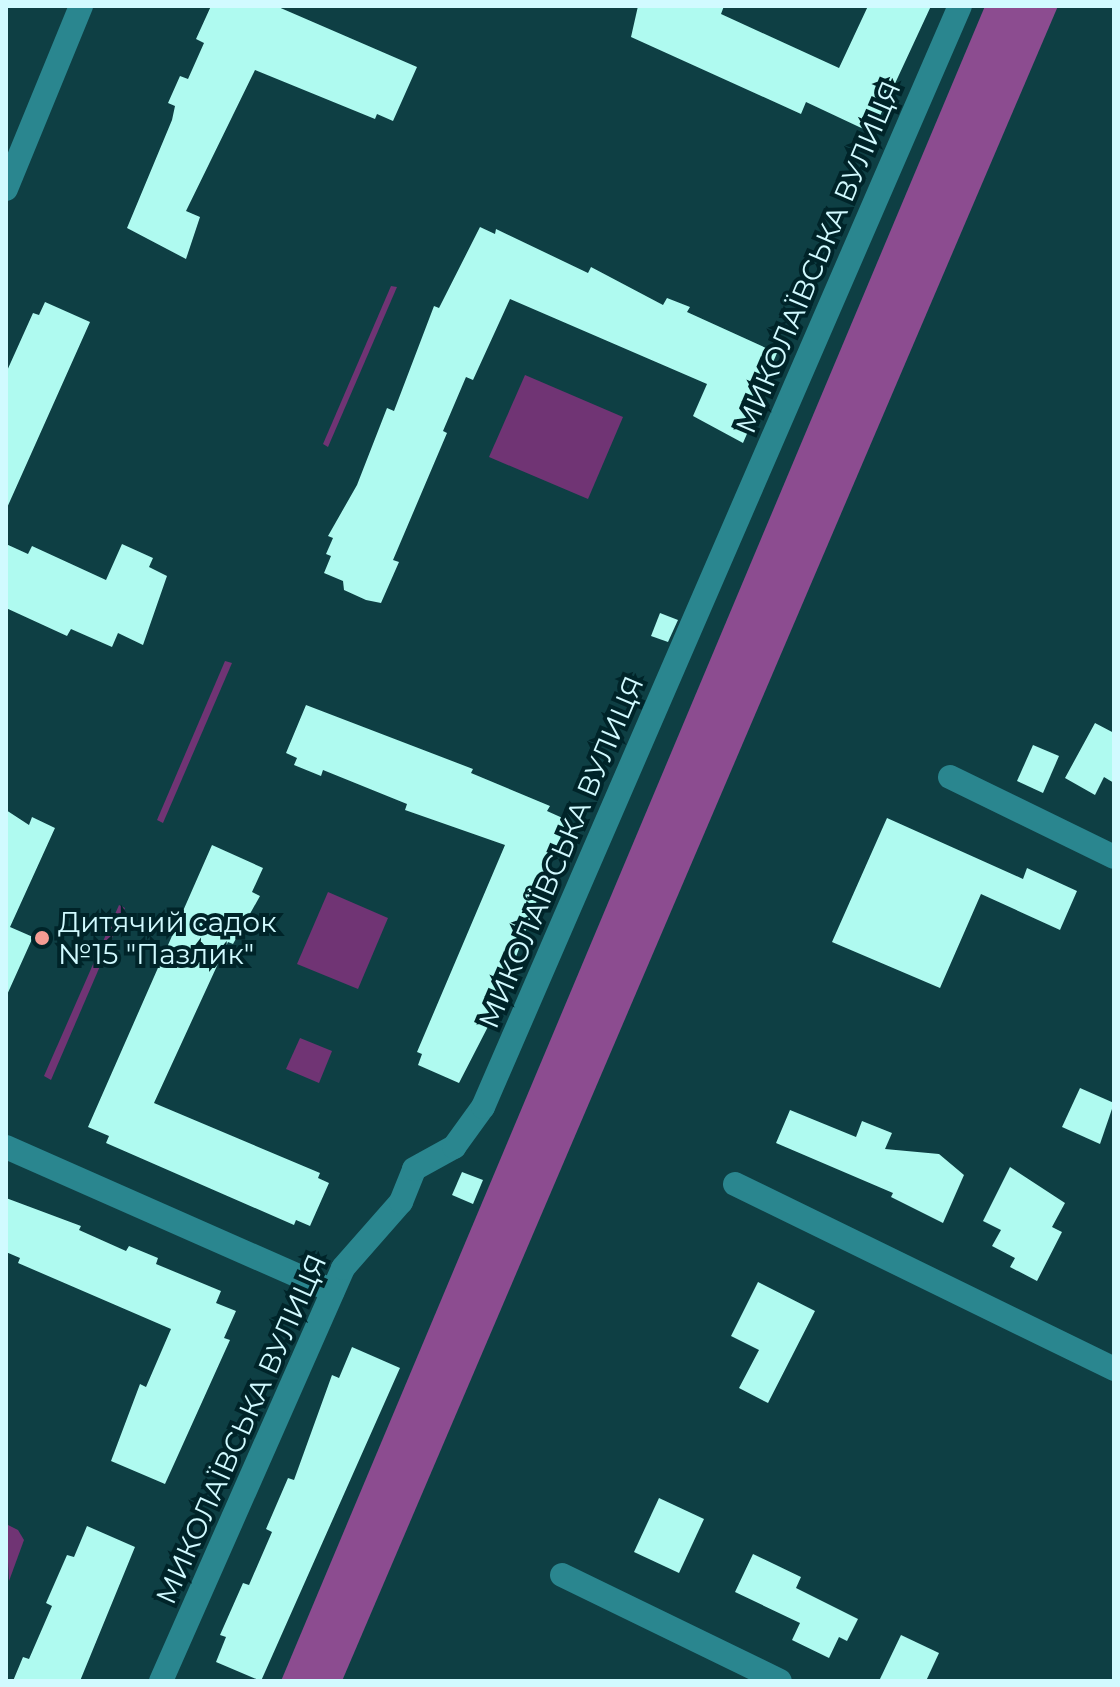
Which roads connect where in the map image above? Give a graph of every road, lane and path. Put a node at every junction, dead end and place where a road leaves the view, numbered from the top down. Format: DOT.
graph roads {
  1 [pos="81,6"];
  2 [pos="960,6"];
  3 [pos="6,189"];
  4 [pos="950,777"];
  5 [pos="1114,857"];
  6 [pos="6,1147"];
  7 [pos="735,1184"];
  8 [pos="333,1291"];
  9 [pos="1114,1369"];
  10 [pos="562,1575"];
  11 [pos="161,1681"];
  12 [pos="780,1681"];
  1 -- 3 [label="street"];
  2 -- 8 [label="street, МИКОЛАЇВСЬКА ВУЛИЦЯ"];
  4 -- 5 [label="street"];
  6 -- 8 [label="street"];
  7 -- 9 [label="street"];
  8 -- 11 [label="street, МИКОЛАЇВСЬКА ВУЛИЦЯ"];
  10 -- 12 [label="street"];
}
